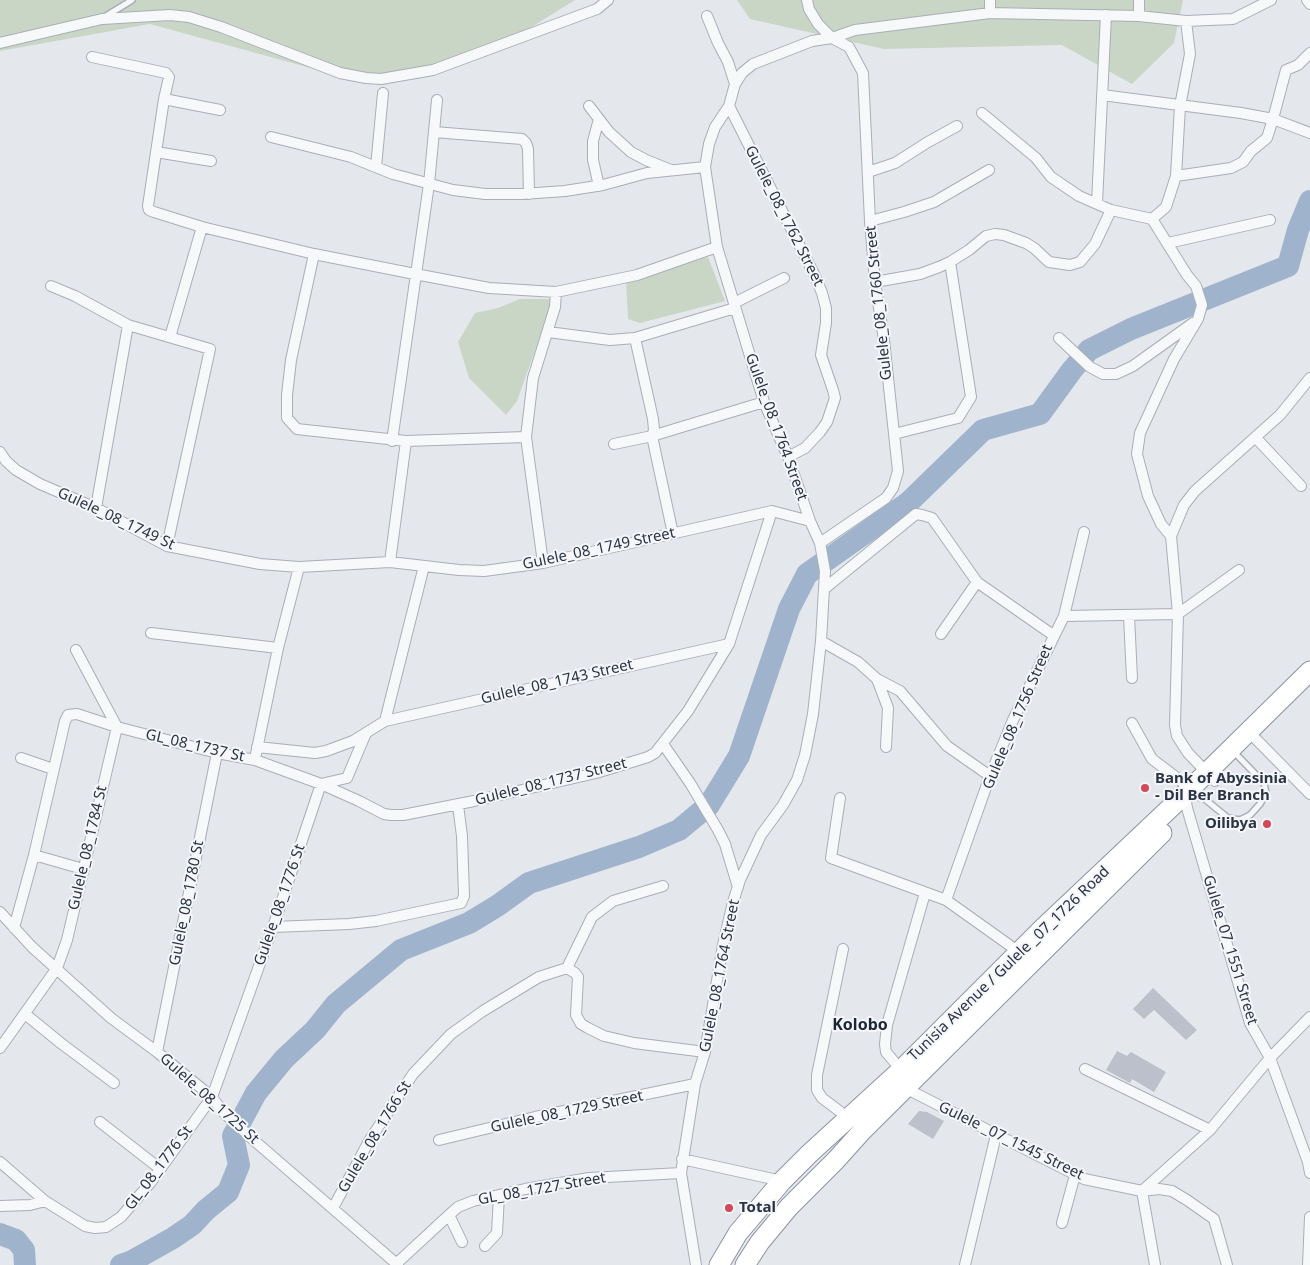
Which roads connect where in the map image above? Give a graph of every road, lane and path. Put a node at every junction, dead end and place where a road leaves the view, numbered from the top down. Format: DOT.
graph roads {
  1 [pos="132,0"];
  2 [pos="608,0"];
  3 [pos="807,0"];
  4 [pos="990,0"];
  5 [pos="1139,0"];
  6 [pos="1271,0"];
  7 [pos="1307,0"];
  8 [pos="1310,4"];
  9 [pos="990,13"];
  10 [pos="707,16"];
  11 [pos="1106,16"];
  12 [pos="1139,16"];
  13 [pos="102,19"];
  14 [pos="1186,21"];
  15 [pos="832,38"];
  16 [pos="0,43"];
  17 [pos="1310,53"];
  18 [pos="92,58"];
  19 [pos="735,84"];
  20 [pos="383,93"];
  21 [pos="1102,95"];
  22 [pos="164,99"];
  23 [pos="437,100"];
  24 [pos="589,106"];
  25 [pos="729,106"];
  26 [pos="1180,106"];
  27 [pos="220,110"];
  28 [pos="982,113"];
  29 [pos="599,119"];
  30 [pos="1273,119"];
  31 [pos="957,126"];
  32 [pos="434,132"];
  33 [pos="1310,133"];
  34 [pos="271,137"];
  35 [pos="156,152"];
  36 [pos="211,161"];
  37 [pos="376,167"];
  38 [pos="705,167"];
  39 [pos="673,170"];
  40 [pos="989,170"];
  41 [pos="868,172"];
  42 [pos="1176,176"];
  43 [pos="429,184"];
  44 [pos="599,186"];
  45 [pos="529,194"];
  46 [pos="1097,203"];
  47 [pos="1112,210"];
  48 [pos="1152,219"];
  49 [pos="1270,220"];
  50 [pos="870,221"];
  51 [pos="202,227"];
  52 [pos="1168,243"];
  53 [pos="717,247"];
  54 [pos="314,254"];
  55 [pos="950,262"];
  56 [pos="415,274"];
  57 [pos="784,278"];
  58 [pos="875,282"];
  59 [pos="51,286"];
  60 [pos="556,292"];
  61 [pos="734,306"];
  62 [pos="1198,319"];
  63 [pos="128,325"];
  64 [pos="548,332"];
  65 [pos="170,337"];
  66 [pos="635,338"];
  67 [pos="1059,338"];
  68 [pos="1310,378"];
  69 [pos="764,402"];
  70 [pos="894,434"];
  71 [pos="652,436"];
  72 [pos="526,437"];
  73 [pos="1256,438"];
  74 [pos="392,441"];
  75 [pos="406,442"];
  76 [pos="614,444"];
  77 [pos="0,452"];
  78 [pos="788,457"];
  79 [pos="1301,486"];
  80 [pos="96,508"];
  81 [pos="772,511"];
  82 [pos="810,522"];
  83 [pos="1084,532"];
  84 [pos="673,534"];
  85 [pos="1171,536"];
  86 [pos="820,543"];
  87 [pos="167,546"];
  88 [pos="390,562"];
  89 [pos="543,563"];
  90 [pos="424,566"];
  91 [pos="299,567"];
  92 [pos="1239,570"];
  93 [pos="977,582"];
  94 [pos="824,589"];
  95 [pos="1178,614"];
  96 [pos="1064,616"];
  97 [pos="1128,616"];
  98 [pos="151,633"];
  99 [pos="941,634"];
  100 [pos="1053,635"];
  101 [pos="820,641"];
  102 [pos="729,644"];
  103 [pos="278,648"];
  104 [pos="76,650"];
  105 [pos="1310,671"];
  106 [pos="1132,678"];
  107 [pos="877,679"];
  108 [pos="1310,686"];
  109 [pos="385,721"];
  110 [pos="1132,723"];
  111 [pos="117,727"];
  112 [pos="366,733"];
  113 [pos="1252,736"];
  114 [pos="663,744"];
  115 [pos="257,747"];
  116 [pos="886,747"];
  117 [pos="1236,752"];
  118 [pos="217,754"];
  119 [pos="20,758"];
  120 [pos="255,760"];
  121 [pos="53,769"];
  122 [pos="990,776"];
  123 [pos="1210,777"];
  124 [pos="321,784"];
  125 [pos="1310,794"];
  126 [pos="1191,797"];
  127 [pos="840,798"];
  128 [pos="458,805"];
  129 [pos="34,855"];
  130 [pos="83,869"];
  131 [pos="662,886"];
  132 [pos="738,887"];
  133 [pos="924,893"];
  134 [pos="946,900"];
  135 [pos="0,912"];
  136 [pos="274,927"];
  137 [pos="14,928"];
  138 [pos="843,949"];
  139 [pos="1019,952"];
  140 [pos="57,968"];
  141 [pos="567,968"];
  142 [pos="25,1014"];
  143 [pos="1310,1017"];
  144 [pos="0,1048"];
  145 [pos="157,1052"];
  146 [pos="705,1052"];
  147 [pos="1270,1058"];
  148 [pos="1085,1069"];
  149 [pos="903,1079"];
  150 [pos="114,1083"];
  151 [pos="695,1084"];
  152 [pos="212,1097"];
  153 [pos="100,1122"];
  154 [pos="856,1124"];
  155 [pos="1210,1130"];
  156 [pos="996,1135"];
  157 [pos="439,1140"];
  158 [pos="682,1159"];
  159 [pos="0,1162"];
  160 [pos="159,1168"];
  161 [pos="1310,1169"];
  162 [pos="681,1173"];
  163 [pos="1075,1174"];
  164 [pos="782,1181"];
  165 [pos="1142,1191"];
  166 [pos="499,1195"];
  167 [pos="45,1201"];
  168 [pos="0,1206"];
  169 [pos="332,1208"];
  170 [pos="449,1214"];
  171 [pos="1310,1217"];
  172 [pos="1062,1223"];
  173 [pos="462,1242"];
  174 [pos="484,1246"];
  175 [pos="397,1264"];
  176 [pos="696,1265"];
  177 [pos="719,1265"];
  178 [pos="745,1265"];
  179 [pos="965,1265"];
  180 [pos="1155,1265"];
  181 [pos="1226,1265"];
  182 [pos="1308,1265"];
  1 -- 13 [label="lane"];
  2 -- 13 [label="street"];
  3 -- 15 [label="street, Gulele_08_1760 Street"];
  4 -- 9 [label="street"];
  5 -- 12 [label="street"];
  6 -- 14 [label="street"];
  7 -- 8 [label="street"];
  9 -- 11 [label="street"];
  9 -- 15 [label="street"];
  10 -- 19 [label="street"];
  11 -- 12 [label="street"];
  11 -- 21 [label="street"];
  12 -- 14 [label="street"];
  13 -- 16 [label="street"];
  14 -- 26 [label="street"];
  15 -- 19 [label="street"];
  15 -- 41 [label="street, Gulele_08_1760 Street"];
  17 -- 30 [label="street"];
  18 -- 22 [label="street"];
  19 -- 25 [label="street, Gulele_08_1764 Street"];
  20 -- 37 [label="street"];
  21 -- 26 [label="street"];
  21 -- 46 [label="street"];
  22 -- 27 [label="street"];
  22 -- 35 [label="street"];
  23 -- 32 [label="street"];
  24 -- 29 [label="street"];
  25 -- 38 [label="street, Gulele_08_1764 Street"];
  25 -- 78 [label="street, Gulele_08_1762 Street"];
  26 -- 30 [label="street"];
  26 -- 42 [label="street"];
  28 -- 46 [label="street"];
  29 -- 39 [label="street"];
  29 -- 44 [label="street"];
  30 -- 33 [label="street"];
  30 -- 42 [label="street"];
  31 -- 41 [label="street"];
  32 -- 43 [label="street"];
  32 -- 45 [label="street"];
  34 -- 37 [label="street"];
  35 -- 36 [label="street"];
  35 -- 51 [label="street"];
  37 -- 43 [label="street"];
  38 -- 39 [label="street"];
  38 -- 53 [label="street, Gulele_08_1764 Street"];
  39 -- 44 [label="street"];
  40 -- 50 [label="street"];
  41 -- 50 [label="street, Gulele_08_1760 Street"];
  42 -- 48 [label="street"];
  43 -- 45 [label="street"];
  43 -- 56 [label="street"];
  44 -- 45 [label="street"];
  46 -- 47 [label="street"];
  47 -- 48 [label="street"];
  47 -- 55 [label="street"];
  48 -- 52 [label="street"];
  49 -- 52 [label="street"];
  50 -- 58 [label="street, Gulele_08_1760 Street"];
  51 -- 54 [label="street"];
  51 -- 65 [label="street"];
  52 -- 62 [label="street"];
  53 -- 60 [label="street"];
  53 -- 61 [label="street, Gulele_08_1764 Street"];
  54 -- 56 [label="street"];
  54 -- 74 [label="street"];
  55 -- 58 [label="street"];
  55 -- 70 [label="street"];
  56 -- 60 [label="street"];
  56 -- 74 [label="street"];
  57 -- 61 [label="street"];
  58 -- 70 [label="street, Gulele_08_1760 Street"];
  59 -- 63 [label="street"];
  60 -- 64 [label="street"];
  61 -- 66 [label="street"];
  61 -- 69 [label="street, Gulele_08_1764 Street"];
  62 -- 67 [label="street"];
  62 -- 85 [label="street"];
  63 -- 65 [label="street"];
  63 -- 80 [label="street"];
  64 -- 66 [label="street"];
  64 -- 72 [label="street"];
  65 -- 87 [label="street"];
  66 -- 71 [label="street"];
  68 -- 73 [label="street"];
  69 -- 71 [label="street"];
  69 -- 78 [label="street, Gulele_08_1764 Street"];
  70 -- 86 [label="street, Gulele_08_1760 Street"];
  71 -- 76 [label="street"];
  71 -- 84 [label="street"];
  72 -- 75 [label="street"];
  72 -- 89 [label="street"];
  73 -- 79 [label="street"];
  73 -- 85 [label="street"];
  74 -- 75 [label="street"];
  75 -- 88 [label="street"];
  77 -- 80 [label="street, Gulele_08_1749 St"];
  78 -- 82 [label="street, Gulele_08_1764 Street"];
  80 -- 87 [label="street, Gulele_08_1749 St"];
  81 -- 82 [label="street"];
  81 -- 84 [label="street, Gulele_08_1749 Street"];
  81 -- 102 [label="street, Gulele_08_1737 Street"];
  82 -- 86 [label="street, Gulele_08_1764 Street"];
  83 -- 96 [label="street, Gulele_08_1756 Street"];
  84 -- 89 [label="street, Gulele_08_1749 Street"];
  85 -- 95 [label="street"];
  86 -- 94 [label="street, Gulele_08_1764 Street"];
  87 -- 91 [label="street, Gulele_08_1749 St"];
  88 -- 90 [label="street, Gulele_08_1749 St"];
  88 -- 91 [label="street, Gulele_08_1749 St"];
  89 -- 90 [label="street, Gulele_08_1749 Street"];
  90 -- 109 [label="street"];
  91 -- 103 [label="street"];
  92 -- 95 [label="street"];
  93 -- 94 [label="street"];
  93 -- 99 [label="street"];
  93 -- 100 [label="street"];
  94 -- 101 [label="street, Gulele_08_1764 Street"];
  95 -- 97 [label="street"];
  95 -- 123 [label="street"];
  96 -- 97 [label="street"];
  96 -- 100 [label="street, Gulele_08_1756 Street"];
  97 -- 106 [label="street"];
  98 -- 103 [label="street"];
  100 -- 122 [label="street, Gulele_08_1756 Street"];
  101 -- 107 [label="street"];
  101 -- 132 [label="street, Gulele_08_1764 Street"];
  102 -- 109 [label="street, Gulele_08_1743 Street"];
  102 -- 114 [label="street, Gulele_08_1737 Street"];
  103 -- 115 [label="street"];
  104 -- 111 [label="street"];
  105 -- 113 [label="highway, Tunisia Avenue / Gulele _07_1726 Road"];
  107 -- 116 [label="street"];
  107 -- 122 [label="street"];
  108 -- 113 [label="highway, Tunisia Avenue / Gulele _07_1726 Road"];
  109 -- 112 [label="street, Gulele_08_1743 Street"];
  110 -- 126 [label="street"];
  111 -- 118 [label="street, GL_08_1737 St"];
  111 -- 121 [label="street, GL_08_1737 St"];
  111 -- 130 [label="street, Gulele_08_1784 St"];
  112 -- 115 [label="street, Gulele_08_1743 Street"];
  112 -- 124 [label="street"];
  113 -- 117 [label="highway, Tunisia Avenue / Gulele _07_1726 Road"];
  113 -- 125 [label="street"];
  114 -- 128 [label="street, Gulele_08_1737 Street"];
  114 -- 132 [label="street"];
  115 -- 120 [label="street"];
  117 -- 123 [label="highway, Tunisia Avenue / Gulele _07_1726 Road"];
  117 -- 126 [label="lane"];
  118 -- 120 [label="street, GL_08_1737 St"];
  118 -- 145 [label="street, Gulele_08_1780 St"];
  119 -- 121 [label="street"];
  120 -- 124 [label="street, GL_08_1737 St"];
  121 -- 129 [label="street"];
  122 -- 134 [label="street, Gulele_08_1756 Street"];
  123 -- 126 [label="highway, Tunisia Avenue / Gulele _07_1726 Road"];
  124 -- 128 [label="street, Gulele_08_1737 Street"];
  124 -- 136 [label="street, Gulele_08_1776 St"];
  126 -- 139 [label="highway, Tunisia Avenue / Gulele _07_1726 Road"];
  126 -- 147 [label="street, Gulele_07_1551 Street"];
  126 -- 149 [label="highway, Tunisia Avenue / Gulele _07_1726 Road"];
  127 -- 133 [label="street"];
  128 -- 136 [label="street"];
  129 -- 130 [label="street"];
  129 -- 137 [label="street"];
  130 -- 140 [label="street, Gulele_08_1784 St"];
  131 -- 141 [label="street"];
  132 -- 146 [label="street, Gulele_08_1764 Street"];
  133 -- 134 [label="street"];
  133 -- 149 [label="street"];
  134 -- 139 [label="street"];
  135 -- 137 [label="street, Gulele_08_1725 St"];
  136 -- 152 [label="street, Gulele_08_1776 St"];
  137 -- 140 [label="street, Gulele_08_1725 St"];
  138 -- 154 [label="street"];
  139 -- 149 [label="highway, Tunisia Avenue / Gulele _07_1726 Road"];
  140 -- 142 [label="street, Gulele_08_1784 St"];
  140 -- 145 [label="street, Gulele_08_1725 St"];
  141 -- 146 [label="street"];
  141 -- 169 [label="street, Gulele_08_1766 St"];
  142 -- 144 [label="street, Gulele_08_1784 St"];
  142 -- 150 [label="street"];
  143 -- 147 [label="street"];
  145 -- 152 [label="street, Gulele_08_1725 St"];
  146 -- 151 [label="street, Gulele_08_1764 Street"];
  147 -- 155 [label="street"];
  147 -- 161 [label="street, Gulele_07_1551 Street"];
  148 -- 155 [label="street"];
  149 -- 154 [label="highway, Tunisia Avenue / Gulele _07_1726 Road"];
  149 -- 156 [label="street, Gulele _07_1545 Street"];
  151 -- 157 [label="street, Gulele_08_1729 Street"];
  151 -- 158 [label="street, Gulele_08_1764 Street"];
  152 -- 160 [label="street, GL_08_1776 St"];
  152 -- 169 [label="street, Gulele_08_1725 St"];
  153 -- 160 [label="street"];
  154 -- 164 [label="highway, Tunisia Avenue / Gulele _07_1726 Road"];
  154 -- 178 [label="highway, Tunisia Avenue / Gulele _07_1726 Road"];
  155 -- 165 [label="street"];
  156 -- 163 [label="street, Gulele _07_1545 Street"];
  156 -- 179 [label="street"];
  158 -- 162 [label="street, Gulele_08_1764 Street"];
  158 -- 164 [label="street"];
  159 -- 167 [label="street, GL_08_1776 St"];
  160 -- 167 [label="street, GL_08_1776 St"];
  162 -- 166 [label="street, GL_08_1727 Street"];
  162 -- 176 [label="street, Gulele_08_1764 Street"];
  163 -- 165 [label="street, Gulele _07_1545 Street"];
  163 -- 172 [label="street"];
  164 -- 177 [label="highway, Tunisia Avenue / Gulele _07_1726 Road"];
  165 -- 180 [label="street"];
  165 -- 181 [label="street, Gulele _07_1545 Street"];
  166 -- 170 [label="street, GL_08_1727 Street"];
  166 -- 174 [label="street"];
  167 -- 168 [label="street"];
  169 -- 175 [label="street, Gulele_08_1725 St"];
  170 -- 173 [label="street"];
  170 -- 175 [label="street, GL_08_1727 Street"];
  171 -- 182 [label="street"];
}
